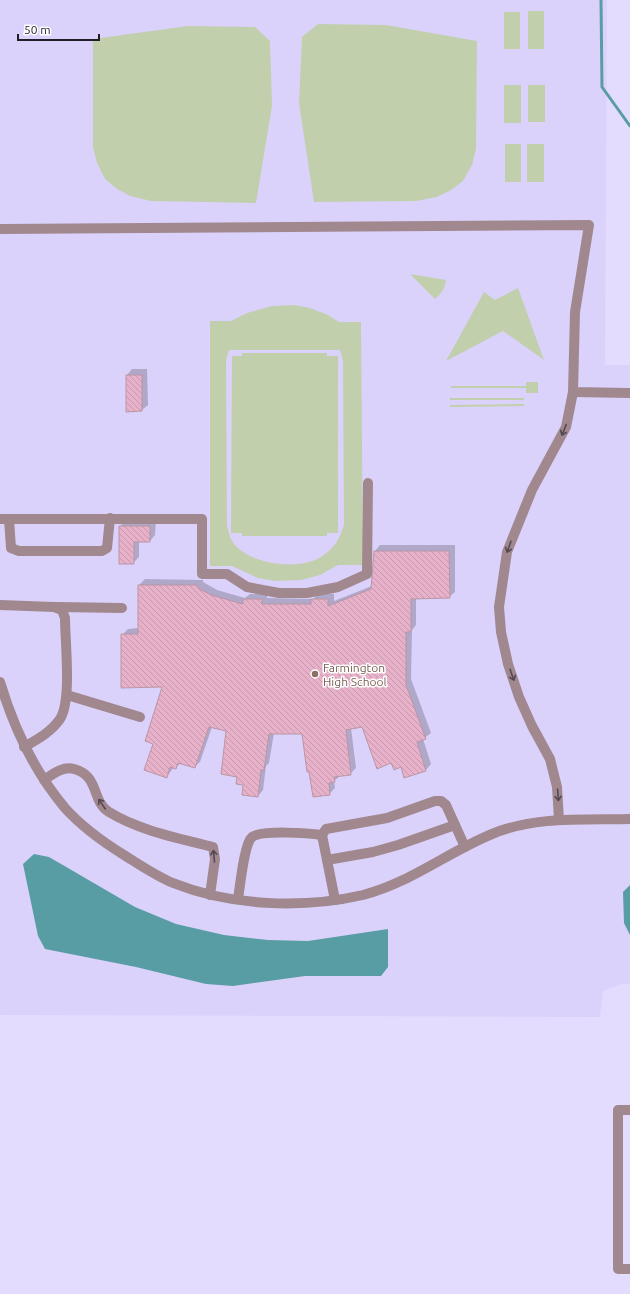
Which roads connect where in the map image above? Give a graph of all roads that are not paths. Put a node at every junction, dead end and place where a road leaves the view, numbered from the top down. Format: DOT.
graph roads {
  1 [pos="0,229"];
  2 [pos="573,392"];
  3 [pos="630,393"];
  4 [pos="368,483"];
  5 [pos="110,518"];
  6 [pos="4,519"];
  7 [pos="0,606"];
  8 [pos="54,607"];
  9 [pos="122,608"];
  10 [pos="0,682"];
  11 [pos="67,695"];
  12 [pos="140,717"];
  13 [pos="24,747"];
  14 [pos="44,780"];
  15 [pos="630,819"];
  16 [pos="559,820"];
  17 [pos="455,824"];
  18 [pos="322,834"];
  19 [pos="465,847"];
  20 [pos="327,860"];
  21 [pos="210,895"];
  22 [pos="238,899"];
  23 [pos="335,900"];
  24 [pos="630,1110"];
  25 [pos="630,1269"];
  1 -- 2 [label="street"];
  2 -- 3 [label="street"];
  2 -- 16 [label="street, one-way"];
  4 -- 5 [label="street"];
  5 -- 6 [label="street"];
  5 -- 6 [label="street"];
  7 -- 8 [label="street"];
  8 -- 9 [label="street"];
  8 -- 11 [label="street"];
  10 -- 13 [label="street"];
  11 -- 12 [label="street"];
  11 -- 13 [label="street"];
  13 -- 14 [label="street"];
  14 -- 21 [label="street"];
  21 -- 14 [label="street, one-way"];
  15 -- 16 [label="street"];
  16 -- 19 [label="street"];
  17 -- 18 [label="street"];
  17 -- 19 [label="street"];
  17 -- 20 [label="street"];
  18 -- 20 [label="street"];
  18 -- 22 [label="street"];
  19 -- 23 [label="street"];
  20 -- 23 [label="street"];
  21 -- 22 [label="street"];
  22 -- 23 [label="street"];
  24 -- 25 [label="street"];
}
